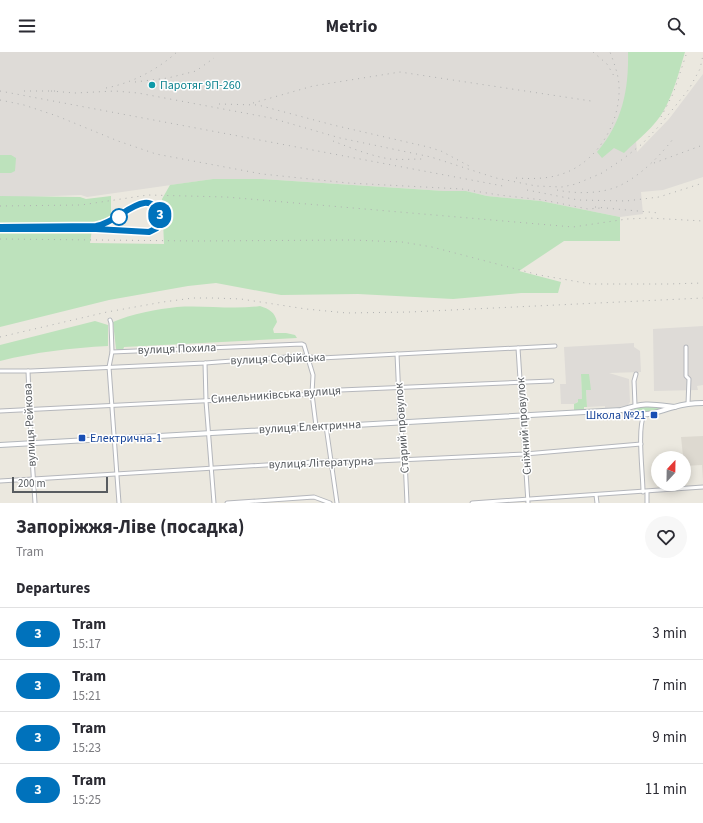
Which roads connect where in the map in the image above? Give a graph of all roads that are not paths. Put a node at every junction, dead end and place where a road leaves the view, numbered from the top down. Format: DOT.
graph roads {
  1 [pos="110,320"];
  2 [pos="555,346"];
  3 [pos="518,348"];
  4 [pos="686,348"];
  5 [pos="112,352"];
  6 [pos="397,354"];
  7 [pos="308,356"];
  8 [pos="205,363"];
  9 [pos="109,367"];
  10 [pos="0,371"];
  11 [pos="28,371"];
  12 [pos="636,374"];
  13 [pos="552,381"];
  14 [pos="521,382"];
  15 [pos="399,388"];
  16 [pos="312,394"];
  17 [pos="206,400"];
  18 [pos="703,403"];
  19 [pos="660,404"];
  20 [pos="688,404"];
  21 [pos="113,405"];
  22 [pos="634,405"];
  23 [pos="674,406"];
  24 [pos="29,409"];
  25 [pos="621,410"];
  26 [pos="0,411"];
  27 [pos="662,412"];
  28 [pos="634,414"];
  29 [pos="639,414"];
  30 [pos="522,415"];
  31 [pos="644,415"];
  32 [pos="400,422"];
  33 [pos="642,423"];
  34 [pos="316,426"];
  35 [pos="326,426"];
  36 [pos="208,433"];
  37 [pos="115,438"];
  38 [pos="31,443"];
  39 [pos="641,444"];
  40 [pos="0,445"];
  41 [pos="525,454"];
  42 [pos="405,459"];
  43 [pos="331,461"];
  44 [pos="211,468"];
  45 [pos="117,474"];
  46 [pos="33,479"];
  47 [pos="0,481"];
  48 [pos="703,487"];
  49 [pos="645,492"];
  50 [pos="596,495"];
  51 [pos="528,501"];
  52 [pos="35,503"];
  53 [pos="119,503"];
  54 [pos="214,503"];
  55 [pos="227,503"];
  56 [pos="330,503"];
  57 [pos="337,503"];
  58 [pos="407,503"];
  59 [pos="472,503"];
  60 [pos="597,503"];
  61 [pos="647,503"];
  1 -- 5 [label="street"];
  2 -- 3 [label="street, вулиця Софійська"];
  3 -- 6 [label="street, вулиця Софійська"];
  3 -- 14 [label="street, Сніжний провулок"];
  4 -- 20 [label="street"];
  5 -- 7 [label="street, вулиця Похила"];
  5 -- 9 [label="street"];
  6 -- 7 [label="street, вулиця Софійська"];
  6 -- 15 [label="street, Старий провулок"];
  7 -- 8 [label="street, вулиця Софійська"];
  7 -- 16 [label="street, вулиця Похила"];
  8 -- 9 [label="street, вулиця Софійська"];
  8 -- 17 [label="street"];
  9 -- 11 [label="street, вулиця Софійська"];
  9 -- 21 [label="street"];
  10 -- 11 [label="street, вулиця Софійська"];
  11 -- 24 [label="street, вулиця Рейкова"];
  12 -- 22 [label="street"];
  13 -- 14 [label="street, Синельниківська вулиця"];
  14 -- 15 [label="street, Синельниківська вулиця"];
  14 -- 30 [label="street, Сніжний провулок"];
  15 -- 16 [label="street, Синельниківська вулиця"];
  15 -- 32 [label="street, Старий провулок"];
  16 -- 17 [label="street, Синельниківська вулиця"];
  16 -- 34 [label="street, вулиця Похила"];
  17 -- 21 [label="street, Синельниківська вулиця"];
  17 -- 36 [label="street"];
  18 -- 20 [label="street, вулиця Електрична"];
  19 -- 22 [label="street, вулиця Електрична"];
  19 -- 23 [label="street, вулиця Електрична"];
  19 -- 27 [label="street"];
  20 -- 23 [label="street, вулиця Електрична"];
  21 -- 24 [label="street, Синельниківська вулиця"];
  21 -- 37 [label="street"];
  22 -- 25 [label="street, вулиця Електрична"];
  22 -- 28 [label="street"];
  23 -- 27 [label="street, вулиця Електрична"];
  24 -- 26 [label="street, Синельниківська вулиця"];
  24 -- 38 [label="street, вулиця Рейкова"];
  25 -- 28 [label="street, вулиця Електрична"];
  25 -- 30 [label="street, вулиця Електрична"];
  27 -- 31 [label="street, вулиця Електрична"];
  28 -- 29 [label="street, вулиця Електрична"];
  29 -- 31 [label="street, вулиця Електрична"];
  29 -- 33 [label="street"];
  30 -- 32 [label="street, вулиця Електрична"];
  30 -- 41 [label="street, Сніжний провулок"];
  31 -- 33 [label="street"];
  32 -- 35 [label="street, вулиця Електрична"];
  32 -- 42 [label="street, Старий провулок"];
  33 -- 39 [label="street"];
  34 -- 35 [label="street, вулиця Електрична"];
  34 -- 36 [label="street, вулиця Електрична"];
  35 -- 43 [label="street"];
  36 -- 37 [label="street, вулиця Електрична"];
  36 -- 44 [label="street"];
  37 -- 38 [label="street, вулиця Електрична"];
  37 -- 45 [label="street"];
  38 -- 40 [label="street, вулиця Електрична"];
  38 -- 46 [label="street, вулиця Рейкова"];
  39 -- 41 [label="street, вулиця Літературна"];
  39 -- 49 [label="street"];
  41 -- 42 [label="street, вулиця Літературна"];
  41 -- 51 [label="street, Сніжний провулок"];
  42 -- 43 [label="street, вулиця Літературна"];
  42 -- 58 [label="street, Старий провулок"];
  43 -- 44 [label="street, вулиця Літературна"];
  43 -- 57 [label="street"];
  44 -- 45 [label="street, вулиця Літературна"];
  44 -- 54 [label="street"];
  45 -- 46 [label="street, вулиця Літературна"];
  45 -- 53 [label="street"];
  46 -- 47 [label="street, вулиця Літературна"];
  46 -- 52 [label="street, вулиця Рейкова"];
  48 -- 49 [label="street"];
  49 -- 50 [label="street"];
  49 -- 61 [label="street"];
  50 -- 51 [label="street"];
  50 -- 60 [label="street"];
  51 -- 59 [label="street"];
  55 -- 56 [label="street"];
}
